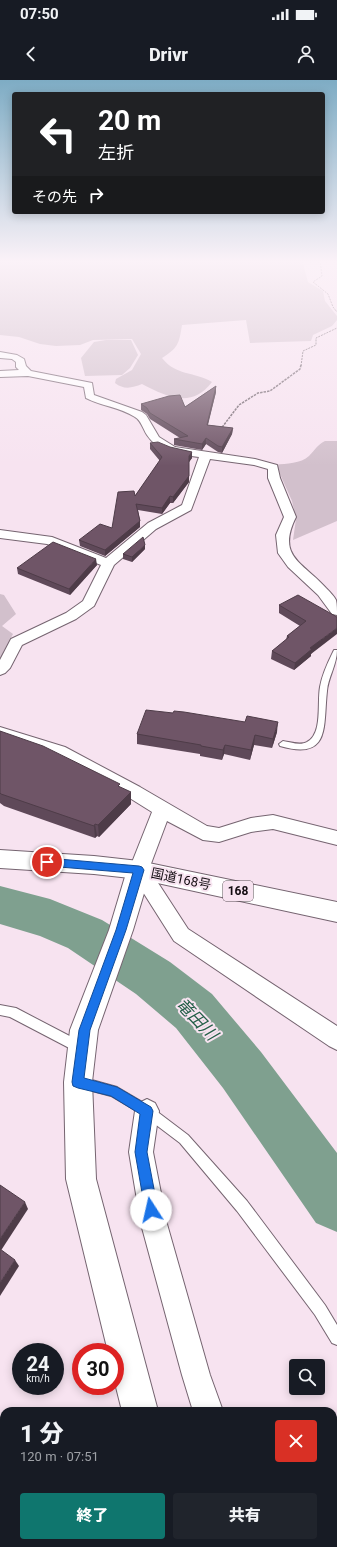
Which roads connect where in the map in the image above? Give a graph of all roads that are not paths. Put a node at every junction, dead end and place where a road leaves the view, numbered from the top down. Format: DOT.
graph roads {
  1 [pos="0,355"];
  2 [pos="0,374"];
  3 [pos="28,374"];
  4 [pos="204,456"];
  5 [pos="0,534"];
  6 [pos="108,563"];
  7 [pos="337,611"];
  8 [pos="337,652"];
  9 [pos="0,670"];
  10 [pos="0,733"];
  11 [pos="283,744"];
  12 [pos="162,810"];
  13 [pos="337,838"];
  14 [pos="0,847"];
  15 [pos="0,858"];
  16 [pos="94,865"];
  17 [pos="139,870"];
  18 [pos="337,912"];
  19 [pos="0,1010"];
  20 [pos="83,1039"];
  21 [pos="337,1039"];
  22 [pos="78,1082"];
  23 [pos="147,1111"];
  24 [pos="337,1338"];
  25 [pos="139,1407"];
  26 [pos="207,1407"];
  1 -- 3 [label="street"];
  2 -- 3 [label="street"];
  3 -- 4 [label="street"];
  4 -- 6 [label="street"];
  4 -- 7 [label="street"];
  5 -- 6 [label="street"];
  6 -- 9 [label="street"];
  8 -- 11 [label="lane"];
  10 -- 12 [label="street"];
  12 -- 13 [label="street"];
  12 -- 17 [label="street"];
  14 -- 16 [label="main road, 168"];
  15 -- 16 [label="main road, 168"];
  16 -- 17 [label="main road, 国道168号 / 168"];
  17 -- 18 [label="main road, 国道168号 / 168"];
  17 -- 20 [label="main road"];
  17 -- 21 [label="street"];
  19 -- 20 [label="lane"];
  20 -- 22 [label="main road"];
  22 -- 23 [label="lane"];
  22 -- 25 [label="main road"];
  23 -- 24 [label="lane"];
  23 -- 26 [label="street"];
}
